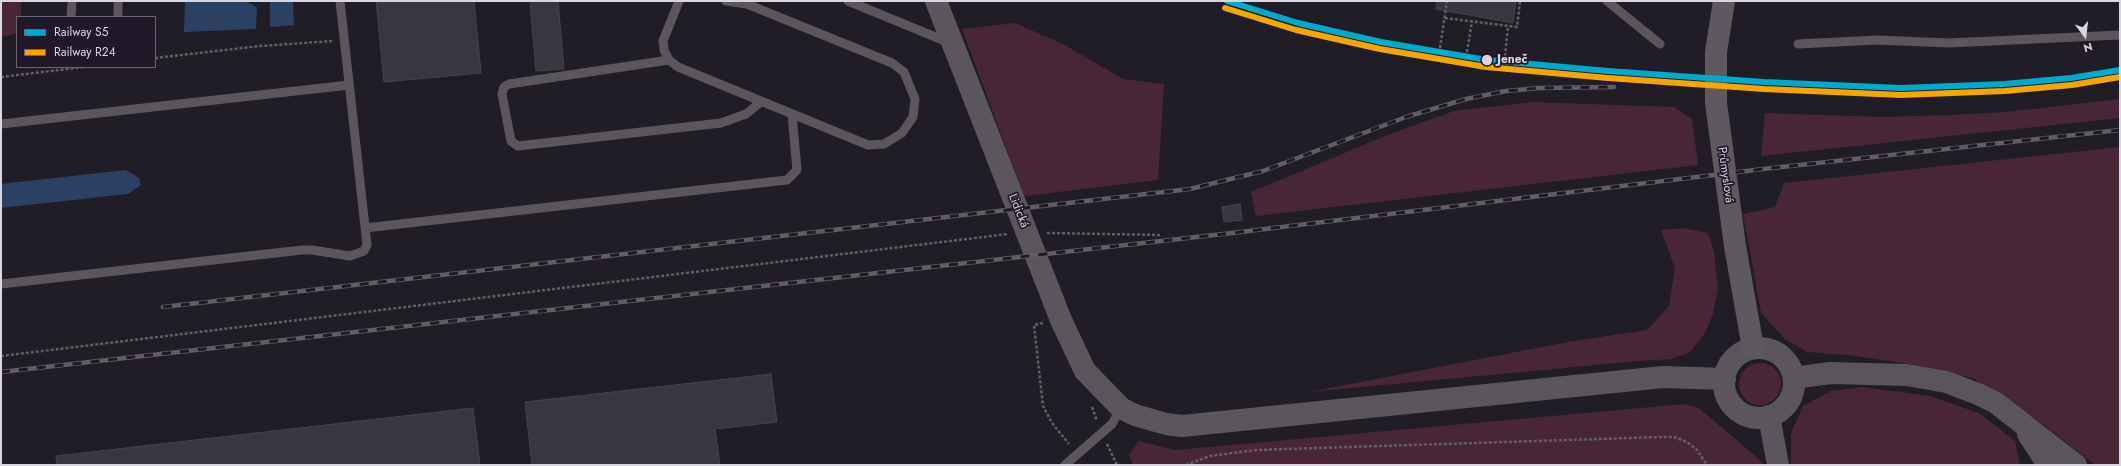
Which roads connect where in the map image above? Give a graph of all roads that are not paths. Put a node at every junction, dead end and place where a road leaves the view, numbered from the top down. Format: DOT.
graph roads {
  1 [pos="72,1"];
  2 [pos="118,1"];
  3 [pos="340,1"];
  4 [pos="679,1"];
  5 [pos="726,1"];
  6 [pos="848,1"];
  7 [pos="936,1"];
  8 [pos="1608,1"];
  9 [pos="1724,1"];
  10 [pos="71,16"];
  11 [pos="118,16"];
  12 [pos="2120,34"];
  13 [pos="1660,44"];
  14 [pos="1798,44"];
  15 [pos="953,45"];
  16 [pos="669,60"];
  17 [pos="350,85"];
  18 [pos="761,102"];
  19 [pos="792,114"];
  20 [pos="1,124"];
  21 [pos="365,228"];
  22 [pos="1,284"];
  23 [pos="1753,348"];
  24 [pos="1794,378"];
  25 [pos="1725,379"];
  26 [pos="1121,408"];
  27 [pos="1770,416"];
  28 [pos="2019,419"];
  29 [pos="1065,465"];
  30 [pos="1778,465"];
  31 [pos="2048,465"];
  32 [pos="2076,465"];
  1 -- 10 [label="lane"];
  2 -- 11 [label="lane"];
  3 -- 17 [label="lane"];
  4 -- 16 [label="lane"];
  5 -- 19 [label="lane"];
  6 -- 15 [label="lane"];
  7 -- 15 [label="street, Lidická"];
  8 -- 13 [label="lane"];
  9 -- 23 [label="main road, Průmyslová"];
  12 -- 14 [label="lane"];
  15 -- 26 [label="street, Lidická"];
  16 -- 18 [label="lane"];
  16 -- 18 [label="lane"];
  17 -- 20 [label="lane"];
  17 -- 21 [label="lane"];
  18 -- 19 [label="lane"];
  19 -- 21 [label="lane"];
  21 -- 22 [label="lane"];
  23 -- 24 [label="street"];
  23 -- 25 [label="street"];
  24 -- 27 [label="street"];
  24 -- 28 [label="highway"];
  25 -- 26 [label="street"];
  25 -- 27 [label="street"];
  26 -- 29 [label="lane"];
  27 -- 30 [label="street"];
  28 -- 31 [label="highway"];
  28 -- 32 [label="highway"];
}
